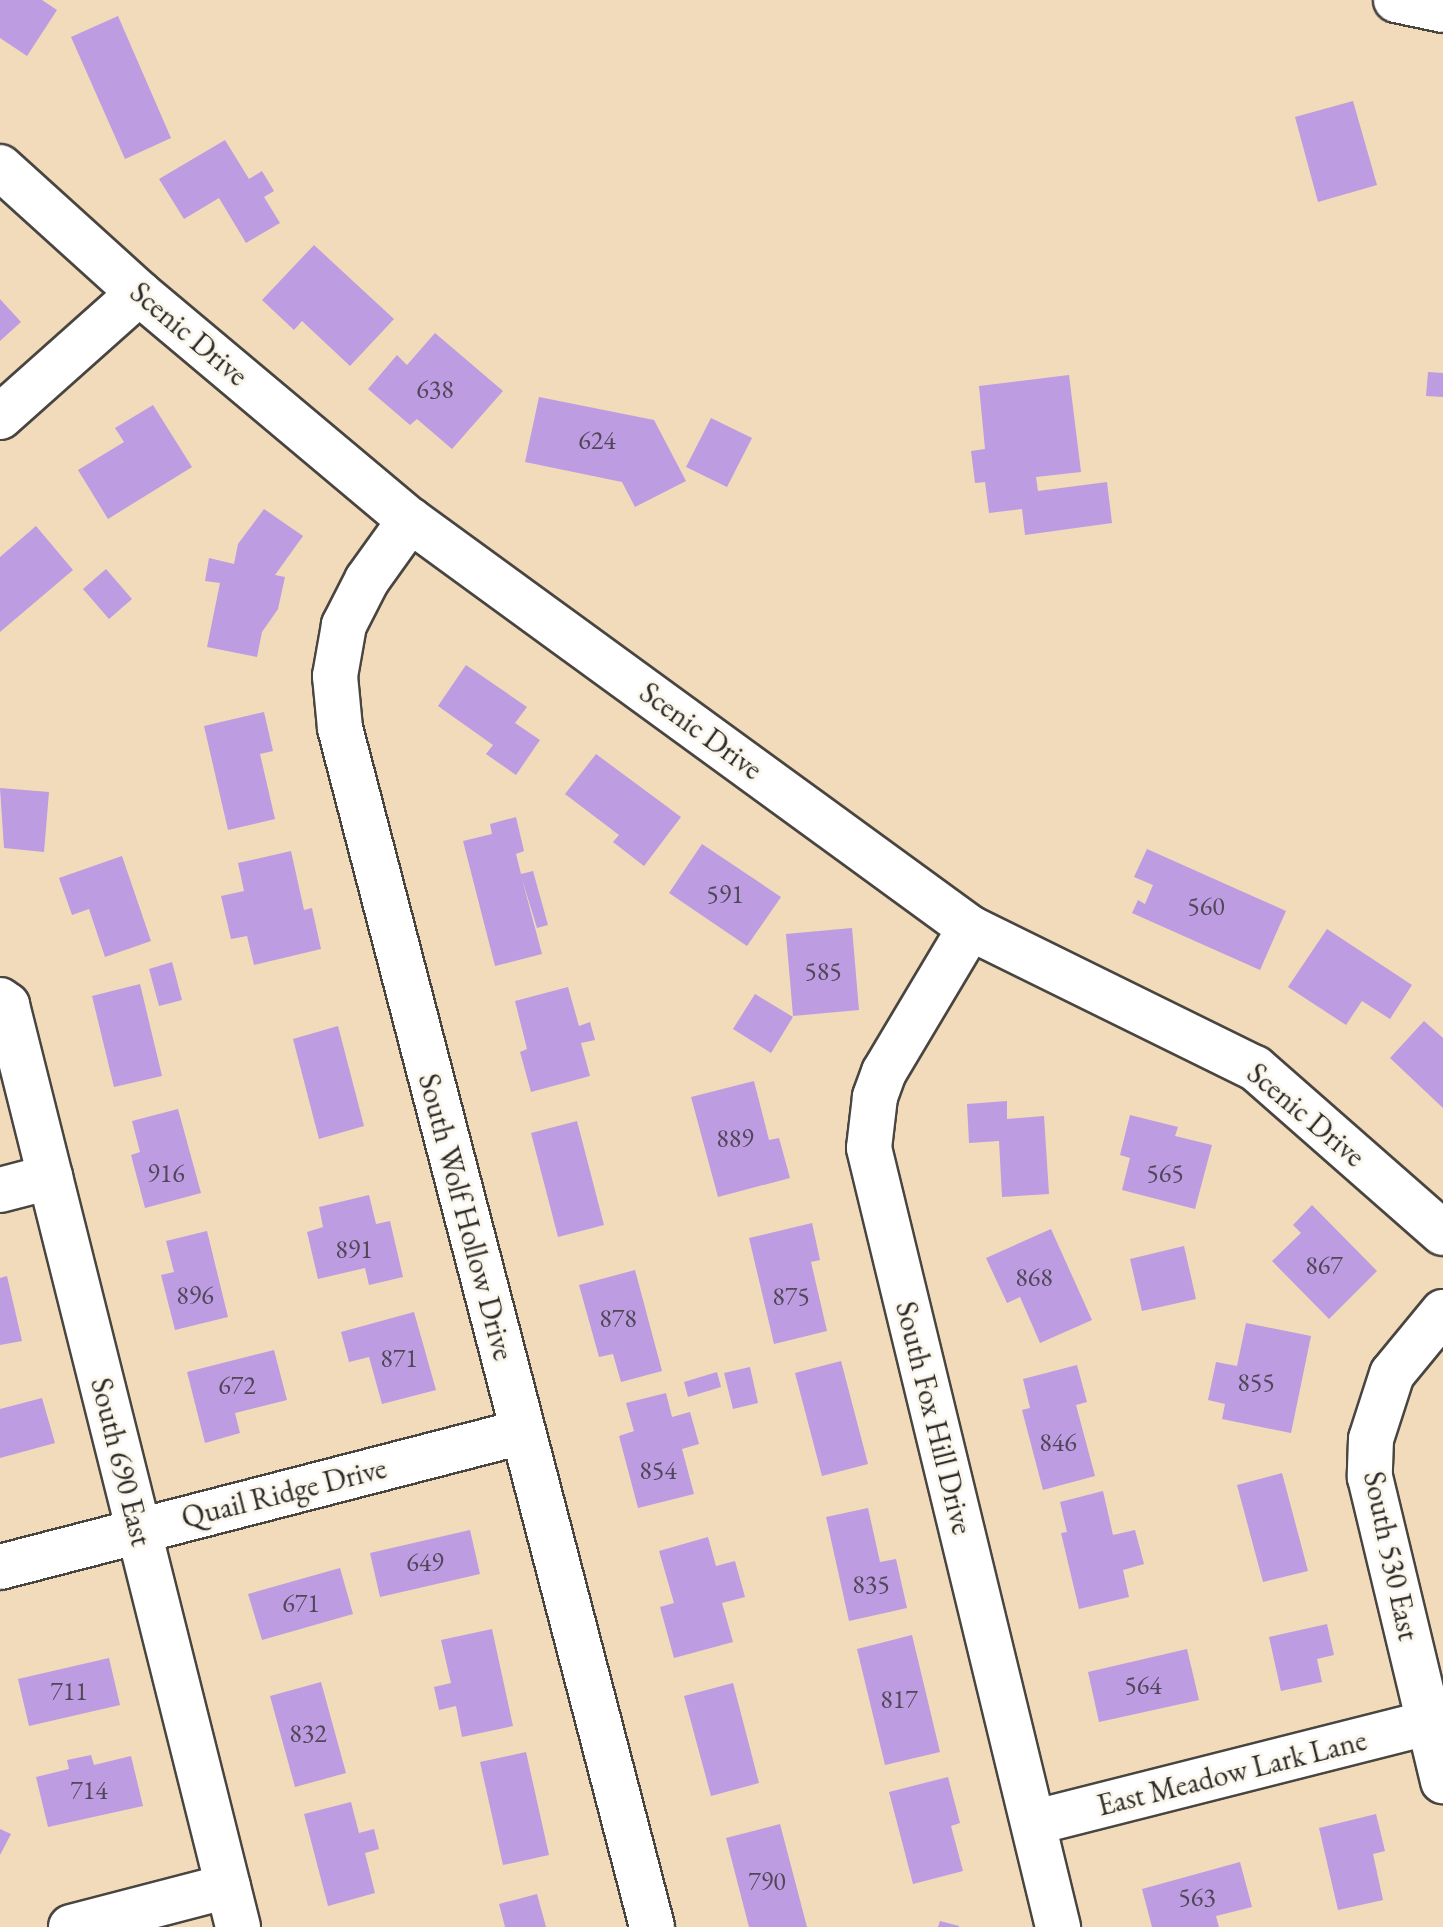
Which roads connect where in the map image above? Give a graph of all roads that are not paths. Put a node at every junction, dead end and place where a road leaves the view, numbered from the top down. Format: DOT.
graph roads {
  1 [pos="1396,0"];
  2 [pos="1443,10"];
  3 [pos="0,167"];
  4 [pos="139,293"];
  5 [pos="0,417"];
  6 [pos="410,520"];
  7 [pos="970,928"];
  8 [pos="0,1000"];
  9 [pos="50,1177"];
  10 [pos="0,1190"];
  11 [pos="1443,1233"];
  12 [pos="1443,1312"];
  13 [pos="522,1432"];
  14 [pos="139,1530"];
  15 [pos="0,1567"];
  16 [pos="1428,1723"];
  17 [pos="1443,1781"];
  18 [pos="1036,1822"];
  19 [pos="233,1906"];
  20 [pos="71,1927"];
  21 [pos="652,1927"];
  22 [pos="1058,1927"];
  1 -- 2 [label="street"];
  3 -- 4 [label="street, Scenic Drive"];
  4 -- 5 [label="street"];
  4 -- 6 [label="street, Scenic Drive"];
  6 -- 7 [label="street, Scenic Drive"];
  6 -- 13 [label="street, South Wolf Hollow Drive"];
  7 -- 11 [label="street, Scenic Drive"];
  7 -- 18 [label="street, South Fox Hill Drive"];
  8 -- 9 [label="street, South 690 East"];
  9 -- 10 [label="street"];
  9 -- 14 [label="street, South 690 East"];
  12 -- 16 [label="street, South 530 East"];
  13 -- 14 [label="street, Quail Ridge Drive"];
  13 -- 21 [label="street, South Wolf Hollow Drive"];
  14 -- 15 [label="street, Quail Ridge Drive"];
  14 -- 19 [label="street, South 690 East"];
  16 -- 17 [label="street, South 530 East"];
  16 -- 18 [label="street, East Meadow Lark Lane"];
  18 -- 22 [label="street, South Fox Hill Drive"];
  19 -- 20 [label="street"];
}
